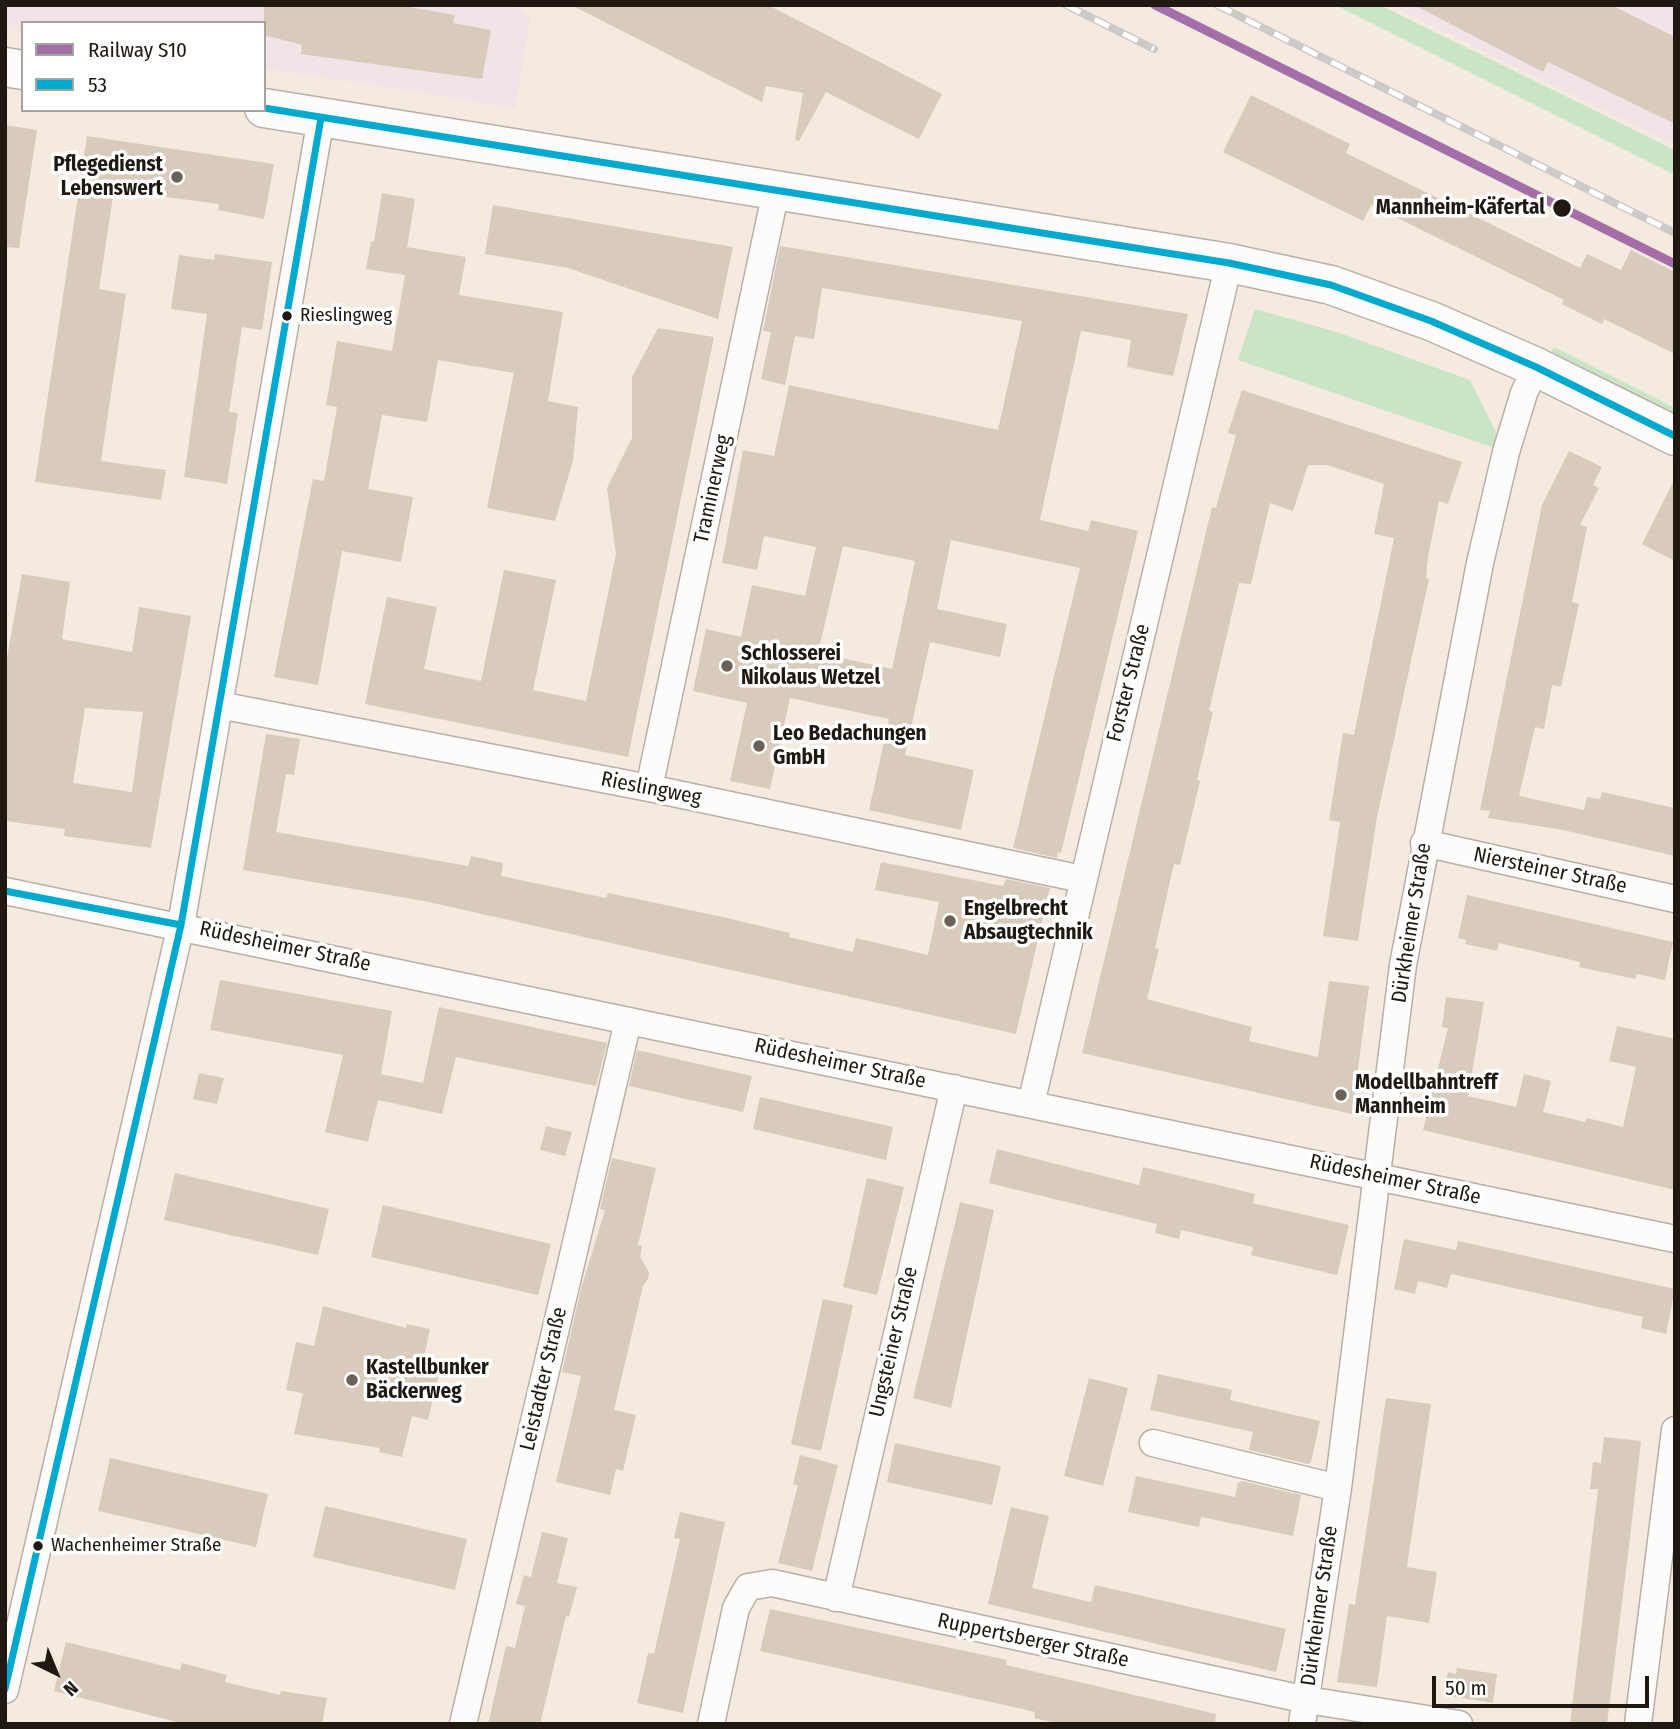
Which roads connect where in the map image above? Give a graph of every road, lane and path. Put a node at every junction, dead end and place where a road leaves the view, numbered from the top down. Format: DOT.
graph roads {
  1 [pos="266,108"];
  2 [pos="321,117"];
  3 [pos="776,191"];
  4 [pos="1229,262"];
  5 [pos="1536,367"];
  6 [pos="1675,436"];
  7 [pos="219,705"];
  8 [pos="649,788"];
  9 [pos="1424,843"];
  10 [pos="1082,879"];
  11 [pos="5,891"];
  12 [pos="1675,899"];
  13 [pos="181,925"];
  14 [pos="625,1034"];
  15 [pos="954,1088"];
  16 [pos="1031,1104"];
  17 [pos="1376,1176"];
  18 [pos="1675,1239"];
  19 [pos="1675,1430"];
  20 [pos="1153,1444"];
  21 [pos="1338,1488"];
  22 [pos="836,1598"];
  23 [pos="1662,1622"];
  24 [pos="5,1689"];
  25 [pos="1304,1712"];
  26 [pos="463,1724"];
  27 [pos="711,1724"];
  28 [pos="1459,1724"];
  29 [pos="1638,1724"];
  1 -- 2 [label="main road"];
  2 -- 3 [label="main road"];
  2 -- 7 [label="street"];
  3 -- 4 [label="main road"];
  3 -- 8 [label="street, Traminerweg"];
  4 -- 5 [label="main road"];
  4 -- 10 [label="street, Forster Straße"];
  5 -- 6 [label="main road"];
  5 -- 9 [label="street, Dürkheimer Straße"];
  7 -- 8 [label="street, Rieslingweg"];
  7 -- 13 [label="street"];
  8 -- 10 [label="street, Rieslingweg"];
  9 -- 12 [label="street, Niersteiner Straße"];
  9 -- 17 [label="street, Dürkheimer Straße"];
  10 -- 16 [label="street, Forster Straße"];
  11 -- 13 [label="street, Rüdesheimer Straße"];
  13 -- 15 [label="street, Rüdesheimer Straße"];
  13 -- 24 [label="street"];
  14 -- 26 [label="street, Leistadter Straße"];
  15 -- 16 [label="street, Rüdesheimer Straße"];
  15 -- 22 [label="street, Ungsteiner Straße"];
  16 -- 17 [label="street, Rüdesheimer Straße"];
  17 -- 18 [label="street, Rüdesheimer Straße"];
  17 -- 21 [label="street, Dürkheimer Straße"];
  19 -- 23 [label="street"];
  20 -- 21 [label="street"];
  21 -- 25 [label="street, Dürkheimer Straße"];
  22 -- 25 [label="street, Ruppertsberger Straße"];
  22 -- 27 [label="street, Ruppertsberger Straße"];
  23 -- 29 [label="street"];
  25 -- 28 [label="street, Ruppertsberger Straße"];
}
